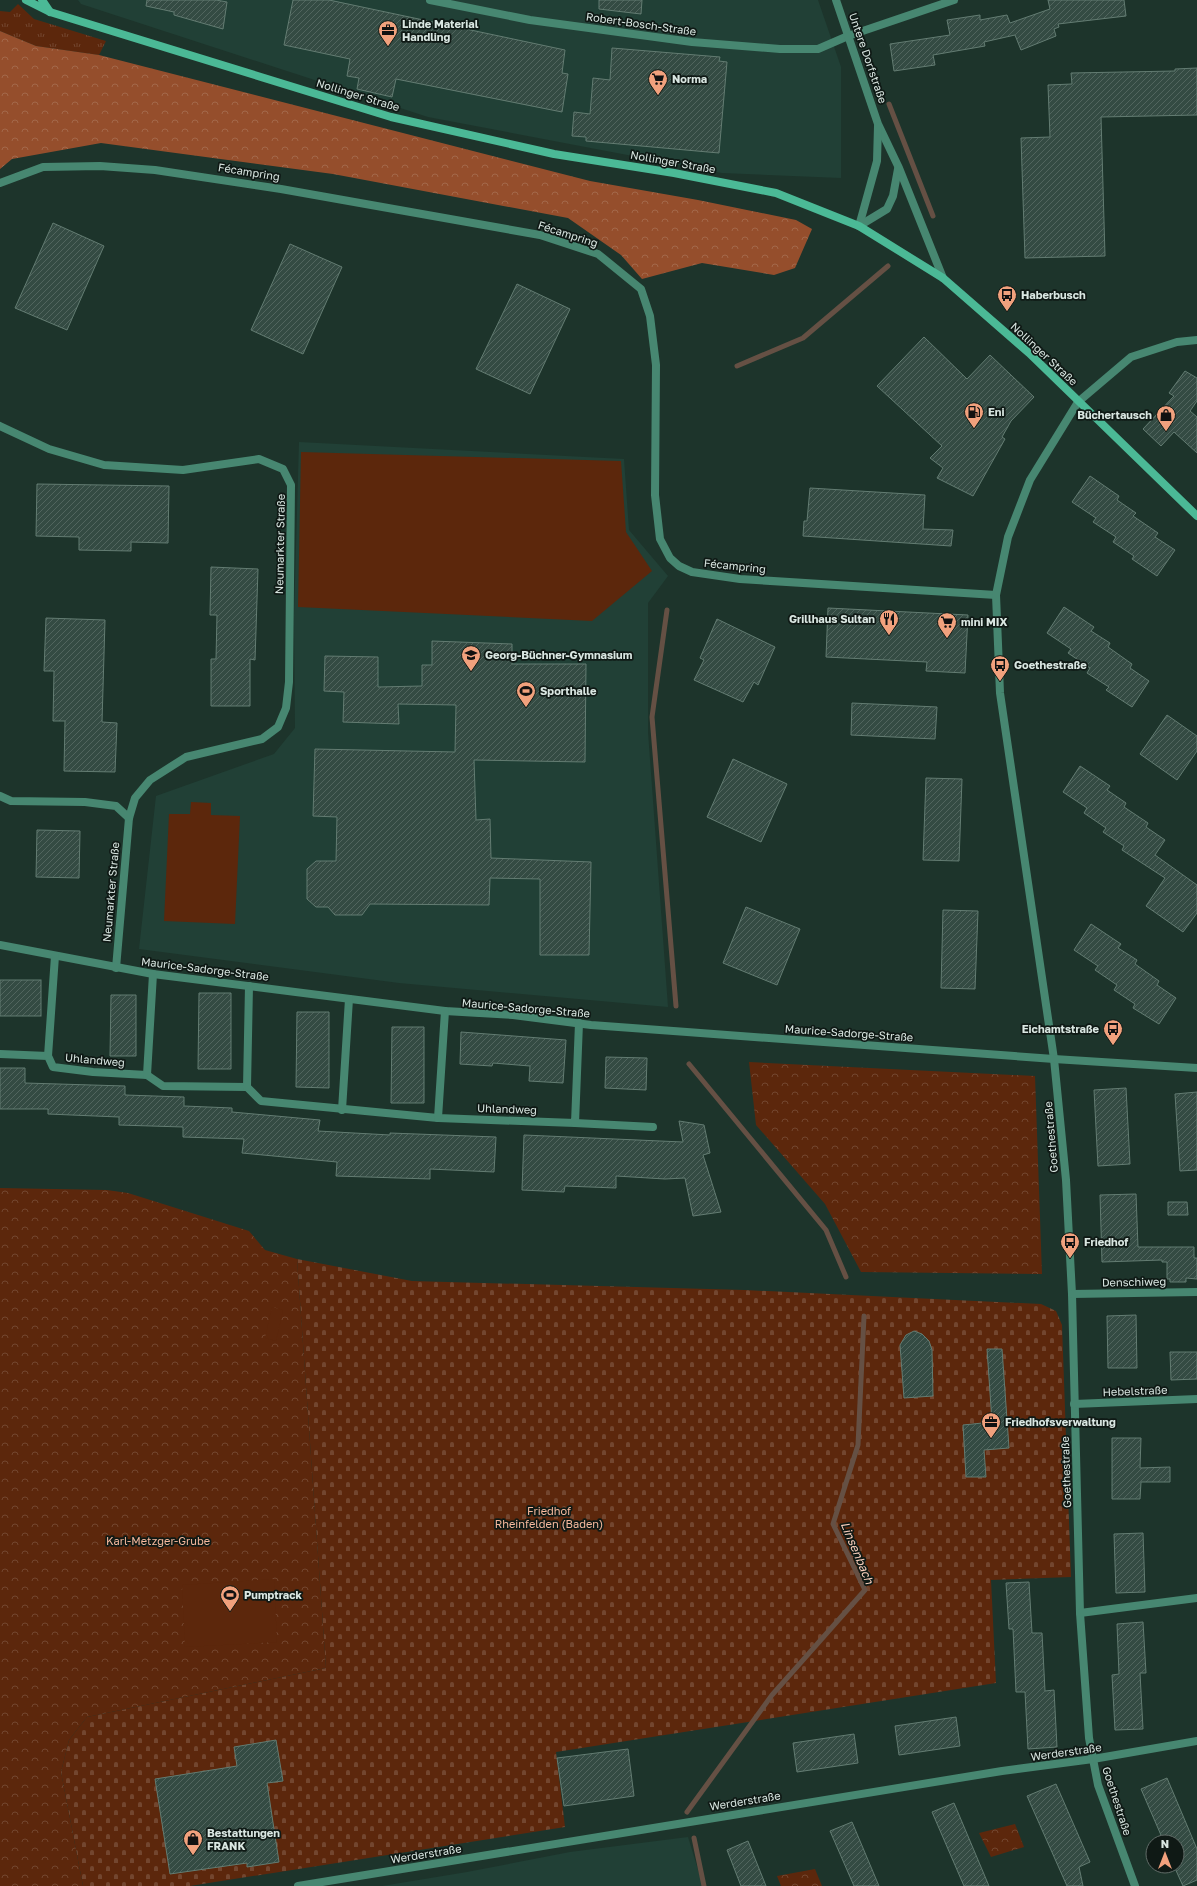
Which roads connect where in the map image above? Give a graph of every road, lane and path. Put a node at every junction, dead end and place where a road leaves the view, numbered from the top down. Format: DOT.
graph roads {
  1 [pos="26,0"];
  2 [pos="42,0"];
  3 [pos="430,0"];
  4 [pos="836,0"];
  5 [pos="954,0"];
  6 [pos="50,12"];
  7 [pos="848,36"];
  8 [pos="878,124"];
  9 [pos="898,168"];
  10 [pos="0,183"];
  11 [pos="859,226"];
  12 [pos="943,278"];
  13 [pos="1197,340"];
  14 [pos="1078,402"];
  15 [pos="0,426"];
  16 [pos="1197,516"];
  17 [pos="996,595"];
  18 [pos="0,796"];
  19 [pos="128,818"];
  20 [pos="0,946"];
  21 [pos="55,956"];
  22 [pos="116,968"];
  23 [pos="153,974"];
  24 [pos="249,986"];
  25 [pos="349,999"];
  26 [pos="445,1011"];
  27 [pos="579,1023"];
  28 [pos="0,1054"];
  29 [pos="48,1056"];
  30 [pos="1054,1059"];
  31 [pos="1197,1068"];
  32 [pos="146,1075"];
  33 [pos="246,1087"];
  34 [pos="342,1110"];
  35 [pos="438,1118"];
  36 [pos="574,1123"];
  37 [pos="653,1127"];
  38 [pos="1197,1292"];
  39 [pos="1072,1294"];
  40 [pos="1197,1399"];
  41 [pos="1074,1404"];
  42 [pos="1197,1598"];
  43 [pos="1080,1613"];
  44 [pos="1197,1741"];
  45 [pos="1093,1759"];
  46 [pos="298,1886"];
  47 [pos="1135,1886"];
  1 -- 6 [label="main road, Nollinger Straße"];
  2 -- 6 [label="main road"];
  3 -- 7 [label="street, Robert-Bosch-Straße"];
  4 -- 7 [label="street, Untere Dorfstraße"];
  5 -- 7 [label="street, Robert-Bosch-Straße"];
  6 -- 11 [label="main road, Nollinger Straße"];
  7 -- 8 [label="street, Untere Dorfstraße"];
  8 -- 9 [label="street, Untere Dorfstraße"];
  8 -- 11 [label="street, Untere Dorfstraße"];
  9 -- 11 [label="street"];
  9 -- 12 [label="street, Untere Dorfstraße"];
  10 -- 17 [label="street, Fécampring"];
  11 -- 12 [label="main road, Nollinger Straße"];
  12 -- 14 [label="main road, Nollinger Straße"];
  13 -- 14 [label="street, Goethestraße"];
  14 -- 16 [label="main road, Nollinger Straße"];
  14 -- 17 [label="street, Goethestraße"];
  15 -- 19 [label="street, Neumarkter Straße"];
  17 -- 30 [label="street, Goethestraße"];
  18 -- 19 [label="street"];
  19 -- 22 [label="street, Neumarkter Straße"];
  20 -- 21 [label="street, Maurice-Sadorge-Straße"];
  21 -- 22 [label="street, Maurice-Sadorge-Straße"];
  21 -- 29 [label="street"];
  22 -- 23 [label="street, Maurice-Sadorge-Straße"];
  23 -- 24 [label="street, Maurice-Sadorge-Straße"];
  23 -- 32 [label="street"];
  24 -- 25 [label="street, Maurice-Sadorge-Straße"];
  24 -- 33 [label="street"];
  25 -- 26 [label="street, Maurice-Sadorge-Straße"];
  25 -- 34 [label="street"];
  26 -- 27 [label="street, Maurice-Sadorge-Straße"];
  26 -- 35 [label="street"];
  27 -- 30 [label="street, Maurice-Sadorge-Straße"];
  27 -- 36 [label="street"];
  28 -- 29 [label="street"];
  29 -- 32 [label="street, Uhlandweg"];
  30 -- 31 [label="street"];
  30 -- 39 [label="street, Goethestraße"];
  32 -- 33 [label="street, Uhlandweg"];
  33 -- 34 [label="street, Uhlandweg"];
  34 -- 35 [label="street, Uhlandweg"];
  35 -- 36 [label="street, Uhlandweg"];
  36 -- 37 [label="street, Uhlandweg"];
  38 -- 39 [label="street, Denschiweg"];
  39 -- 41 [label="street, Goethestraße"];
  40 -- 41 [label="street, Hebelstraße"];
  41 -- 43 [label="street, Goethestraße"];
  42 -- 43 [label="street"];
  43 -- 45 [label="street, Goethestraße"];
  44 -- 45 [label="street, Werderstraße"];
  45 -- 46 [label="street, Werderstraße"];
  45 -- 47 [label="street, Goethestraße"];
}
